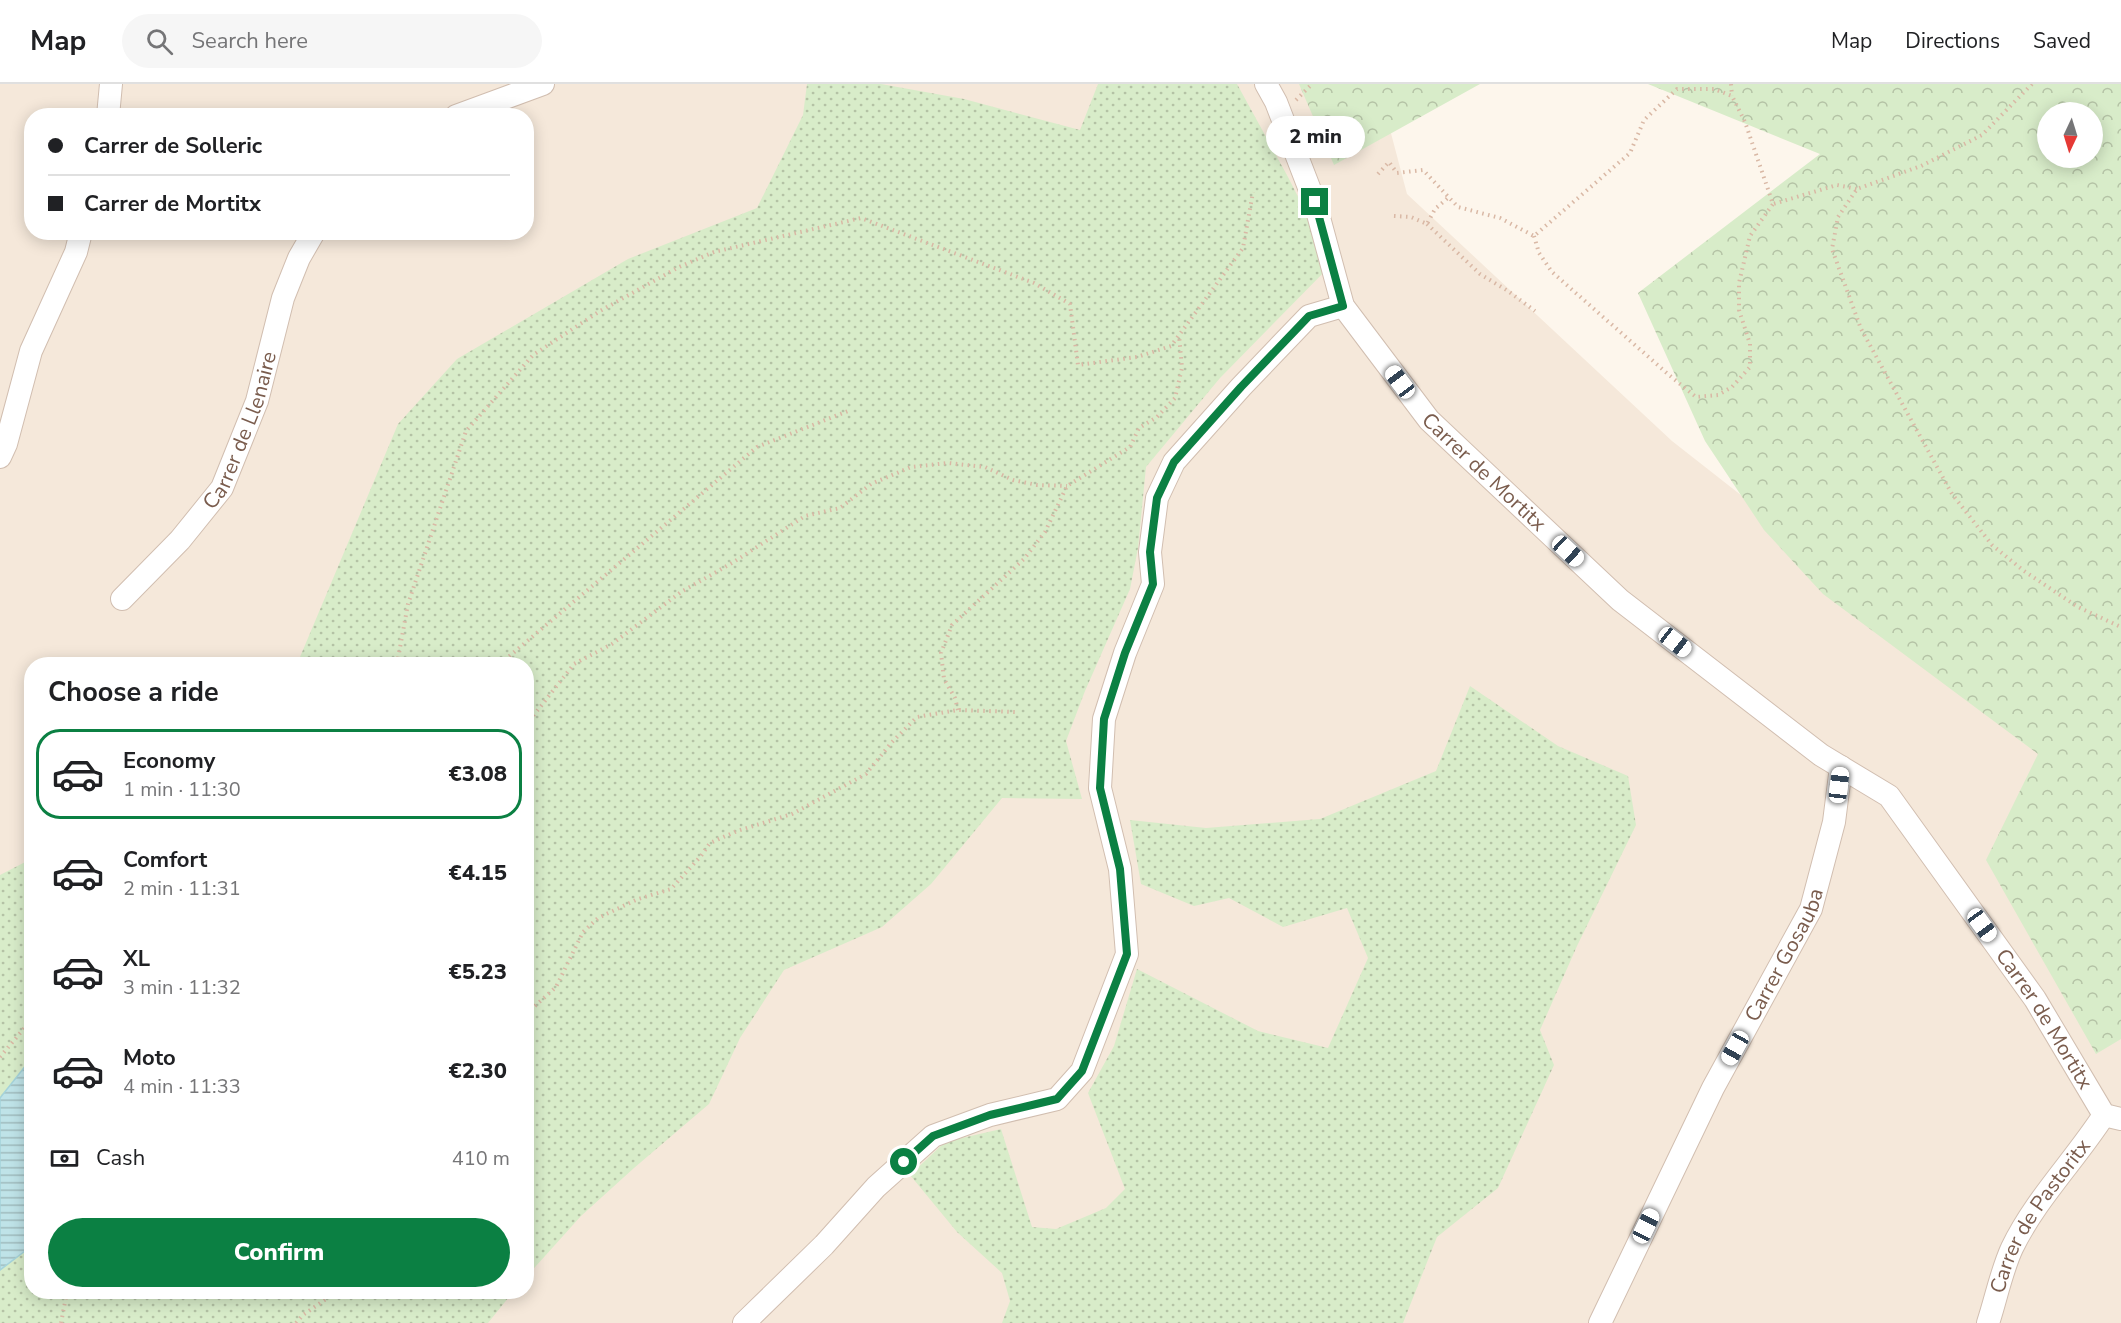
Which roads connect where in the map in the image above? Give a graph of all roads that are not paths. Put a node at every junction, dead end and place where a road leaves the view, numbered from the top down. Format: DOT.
graph roads {
  1 [pos="111,84"];
  2 [pos="543,84"];
  3 [pos="1266,84"];
  4 [pos="109,108"];
  5 [pos="478,108"];
  6 [pos="79,240"];
  7 [pos="309,240"];
  8 [pos="1343,306"];
  9 [pos="0,457"];
  10 [pos="122,599"];
  11 [pos="1841,767"];
  12 [pos="2113,1117"];
  13 [pos="744,1323"];
  14 [pos="1600,1323"];
  15 [pos="1988,1323"];
  1 -- 4 [label="street"];
  2 -- 5 [label="street"];
  3 -- 8 [label="street, Carrer de Mortitx"];
  6 -- 9 [label="street"];
  7 -- 10 [label="street, Carrer de Llenaire"];
  8 -- 11 [label="street, Carrer de Mortitx"];
  8 -- 13 [label="street"];
  11 -- 12 [label="street, Carrer de Mortitx"];
  11 -- 14 [label="street, Carrer Gosauba"];
  12 -- 15 [label="street, Carrer de Pastoritx"];
}
